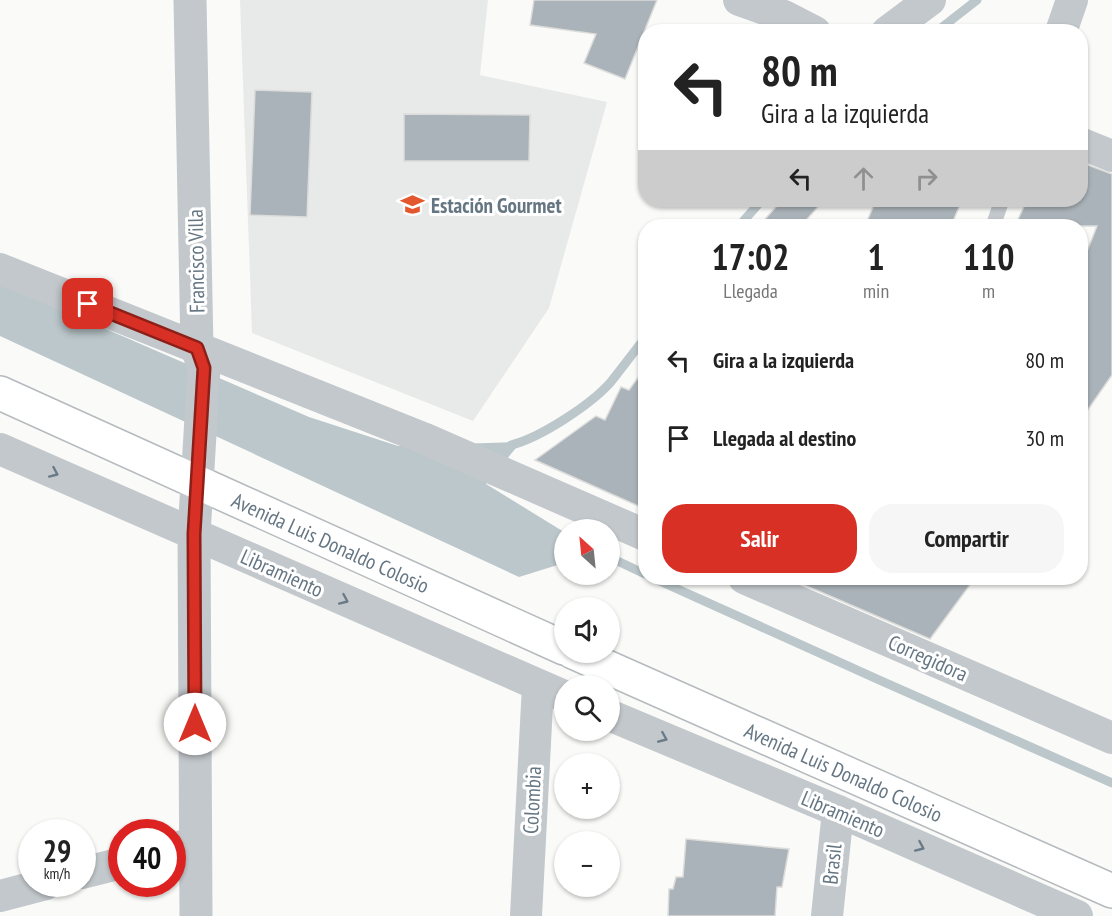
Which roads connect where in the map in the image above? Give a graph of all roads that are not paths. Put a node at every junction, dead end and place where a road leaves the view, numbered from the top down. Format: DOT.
graph roads {
  1 [pos="190,0"];
  2 [pos="739,0"];
  3 [pos="930,0"];
  4 [pos="1072,0"];
  5 [pos="788,8"];
  6 [pos="806,24"];
  7 [pos="898,24"];
  8 [pos="1064,24"];
  9 [pos="1088,146"];
  10 [pos="1112,156"];
  11 [pos="0,269"];
  12 [pos="201,358"];
  13 [pos="0,393"];
  14 [pos="0,449"];
  15 [pos="196,483"];
  16 [pos="638,531"];
  17 [pos="194,534"];
  18 [pos="760,585"];
  19 [pos="554,644"];
  20 [pos="597,663"];
  21 [pos="551,690"];
  22 [pos="620,720"];
  23 [pos="738,727"];
  24 [pos="1112,738"];
  25 [pos="727,765"];
  26 [pos="838,811"];
  27 [pos="185,819"];
  28 [pos="186,857"];
  29 [pos="18,891"];
  30 [pos="1112,891"];
  31 [pos="0,896"];
  32 [pos="196,916"];
  33 [pos="526,916"];
  34 [pos="827,916"];
  35 [pos="1077,916"];
  1 -- 12 [label="street, Francisco Villa"];
  2 -- 5 [label="street"];
  3 -- 7 [label="street"];
  4 -- 8 [label="street"];
  5 -- 6 [label="street"];
  9 -- 10 [label="street"];
  11 -- 12 [label="street"];
  12 -- 15 [label="street, Francisco Villa"];
  12 -- 16 [label="street"];
  13 -- 15 [label="main road, Avenida Luis Donaldo Colosio"];
  14 -- 17 [label="street, Libramiento, one-way"];
  15 -- 17 [label="street, Francisco Villa"];
  15 -- 19 [label="main road, Avenida Luis Donaldo Colosio"];
  17 -- 21 [label="street, Libramiento, one-way"];
  17 -- 27 [label="street, Francisco Villa"];
  18 -- 24 [label="street, Corregidora"];
  20 -- 23 [label="main road, Avenida Luis Donaldo Colosio"];
  21 -- 33 [label="street, Colombia"];
  22 -- 25 [label="street, Libramiento, one-way"];
  23 -- 25 [label="street"];
  23 -- 30 [label="main road, Avenida Luis Donaldo Colosio"];
  25 -- 26 [label="street, Libramiento"];
  26 -- 34 [label="street, Brasil"];
  26 -- 35 [label="street, Libramiento, one-way"];
  28 -- 32 [label="street, Francisco Villa"];
  29 -- 31 [label="street"];
}
